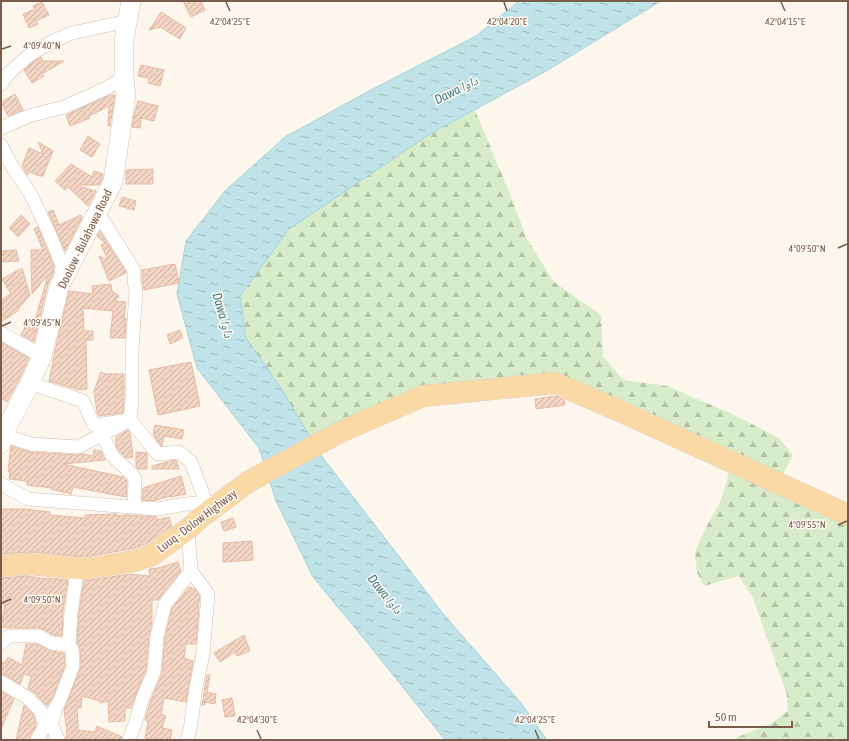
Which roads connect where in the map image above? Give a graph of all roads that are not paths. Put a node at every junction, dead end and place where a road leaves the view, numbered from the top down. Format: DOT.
graph roads {
  1 [pos="131,1"];
  2 [pos="128,21"];
  3 [pos="124,77"];
  4 [pos="1,84"];
  5 [pos="1,128"];
  6 [pos="1,145"];
  7 [pos="98,213"];
  8 [pos="59,287"];
  9 [pos="1,332"];
  10 [pos="42,356"];
  11 [pos="30,383"];
  12 [pos="130,420"];
  13 [pos="102,435"];
  14 [pos="2,439"];
  15 [pos="1,484"];
  16 [pos="213,503"];
  17 [pos="134,507"];
  18 [pos="848,515"];
  19 [pos="188,529"];
  20 [pos="1,566"];
  21 [pos="78,568"];
  22 [pos="191,571"];
  23 [pos="1,643"];
  24 [pos="69,645"];
  25 [pos="1,682"];
  26 [pos="60,700"];
  27 [pos="46,725"];
  28 [pos="37,740"];
  29 [pos="58,740"];
  30 [pos="129,740"];
  31 [pos="187,740"];
  1 -- 2 [label="main road, Doolow - Bulahawa Road"];
  2 -- 3 [label="main road, Doolow - Bulahawa Road"];
  2 -- 4 [label="street"];
  3 -- 5 [label="street"];
  3 -- 7 [label="main road, Doolow - Bulahawa Road"];
  6 -- 8 [label="street"];
  7 -- 8 [label="main road, Doolow - Bulahawa Road"];
  7 -- 12 [label="street"];
  8 -- 10 [label="main road, Doolow - Bulahawa Road"];
  9 -- 10 [label="street"];
  10 -- 11 [label="main road, Doolow - Bulahawa Road"];
  11 -- 12 [label="street"];
  11 -- 14 [label="main road, Doolow - Bulahawa Road"];
  12 -- 13 [label="street"];
  12 -- 16 [label="street"];
  13 -- 14 [label="street"];
  13 -- 17 [label="street"];
  15 -- 17 [label="street"];
  16 -- 17 [label="street"];
  16 -- 18 [label="main road, Luuq - Dolow Highway"];
  16 -- 19 [label="main road, Luuq - Dolow Highway"];
  19 -- 21 [label="main road, Luuq - Dolow Highway"];
  19 -- 22 [label="street"];
  20 -- 21 [label="main road, Luuq - Dolow Highway"];
  21 -- 24 [label="street"];
  22 -- 30 [label="street"];
  22 -- 31 [label="street"];
  23 -- 24 [label="street"];
  24 -- 26 [label="street"];
  25 -- 27 [label="street"];
  26 -- 27 [label="street"];
  26 -- 29 [label="street"];
  27 -- 28 [label="street"];
}
